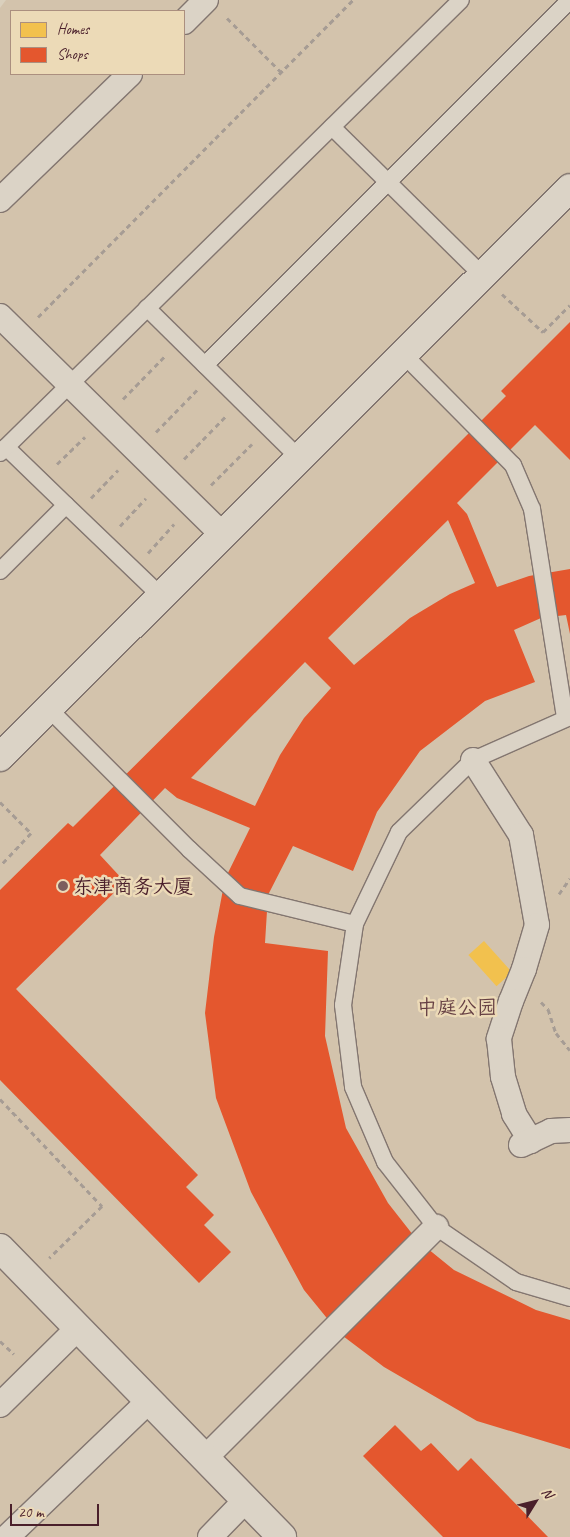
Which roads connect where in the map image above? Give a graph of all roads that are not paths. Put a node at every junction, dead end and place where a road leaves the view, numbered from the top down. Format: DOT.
graph roads {
  1 [pos="461,0"];
  2 [pos="570,0"];
  3 [pos="214,7"];
  4 [pos="185,22"];
  5 [pos="129,75"];
  6 [pos="332,127"];
  7 [pos="388,182"];
  8 [pos="570,188"];
  9 [pos="0,200"];
  10 [pos="483,276"];
  11 [pos="146,308"];
  12 [pos="0,316"];
  13 [pos="404,355"];
  14 [pos="205,365"];
  15 [pos="69,384"];
  16 [pos="3,450"];
  17 [pos="300,459"];
  18 [pos="66,505"];
  19 [pos="223,535"];
  20 [pos="0,571"];
  21 [pos="162,596"];
  22 [pos="49,709"];
  23 [pos="568,718"];
  24 [pos="0,757"];
  25 [pos="473,760"];
  26 [pos="355,924"];
  27 [pos="570,1130"];
  28 [pos="436,1227"];
  29 [pos="0,1248"];
  30 [pos="570,1298"];
  31 [pos="78,1328"];
  32 [pos="149,1401"];
  33 [pos="0,1405"];
  34 [pos="205,1458"];
  35 [pos="246,1500"];
  36 [pos="7,1537"];
  37 [pos="210,1537"];
  38 [pos="282,1537"];
  1 -- 6 [label="lane"];
  2 -- 7 [label="lane"];
  3 -- 4 [label="street"];
  5 -- 9 [label="street"];
  6 -- 7 [label="lane"];
  6 -- 11 [label="lane"];
  7 -- 10 [label="lane"];
  7 -- 14 [label="lane"];
  8 -- 10 [label="street"];
  10 -- 13 [label="street"];
  11 -- 14 [label="lane"];
  11 -- 15 [label="lane"];
  12 -- 15 [label="street"];
  13 -- 17 [label="street"];
  13 -- 23 [label="lane"];
  14 -- 17 [label="lane"];
  15 -- 16 [label="lane"];
  15 -- 19 [label="street"];
  16 -- 18 [label="lane"];
  17 -- 19 [label="street"];
  18 -- 20 [label="lane"];
  18 -- 21 [label="lane"];
  19 -- 21 [label="street"];
  21 -- 22 [label="street"];
  22 -- 24 [label="street"];
  22 -- 26 [label="lane"];
  23 -- 25 [label="lane"];
  25 -- 26 [label="lane"];
  25 -- 27 [label="street"];
  26 -- 28 [label="lane"];
  28 -- 30 [label="lane"];
  28 -- 34 [label="street"];
  29 -- 31 [label="street"];
  31 -- 32 [label="street"];
  31 -- 33 [label="street"];
  32 -- 34 [label="street"];
  32 -- 36 [label="street"];
  34 -- 35 [label="street"];
  35 -- 37 [label="street"];
  35 -- 38 [label="street"];
}
